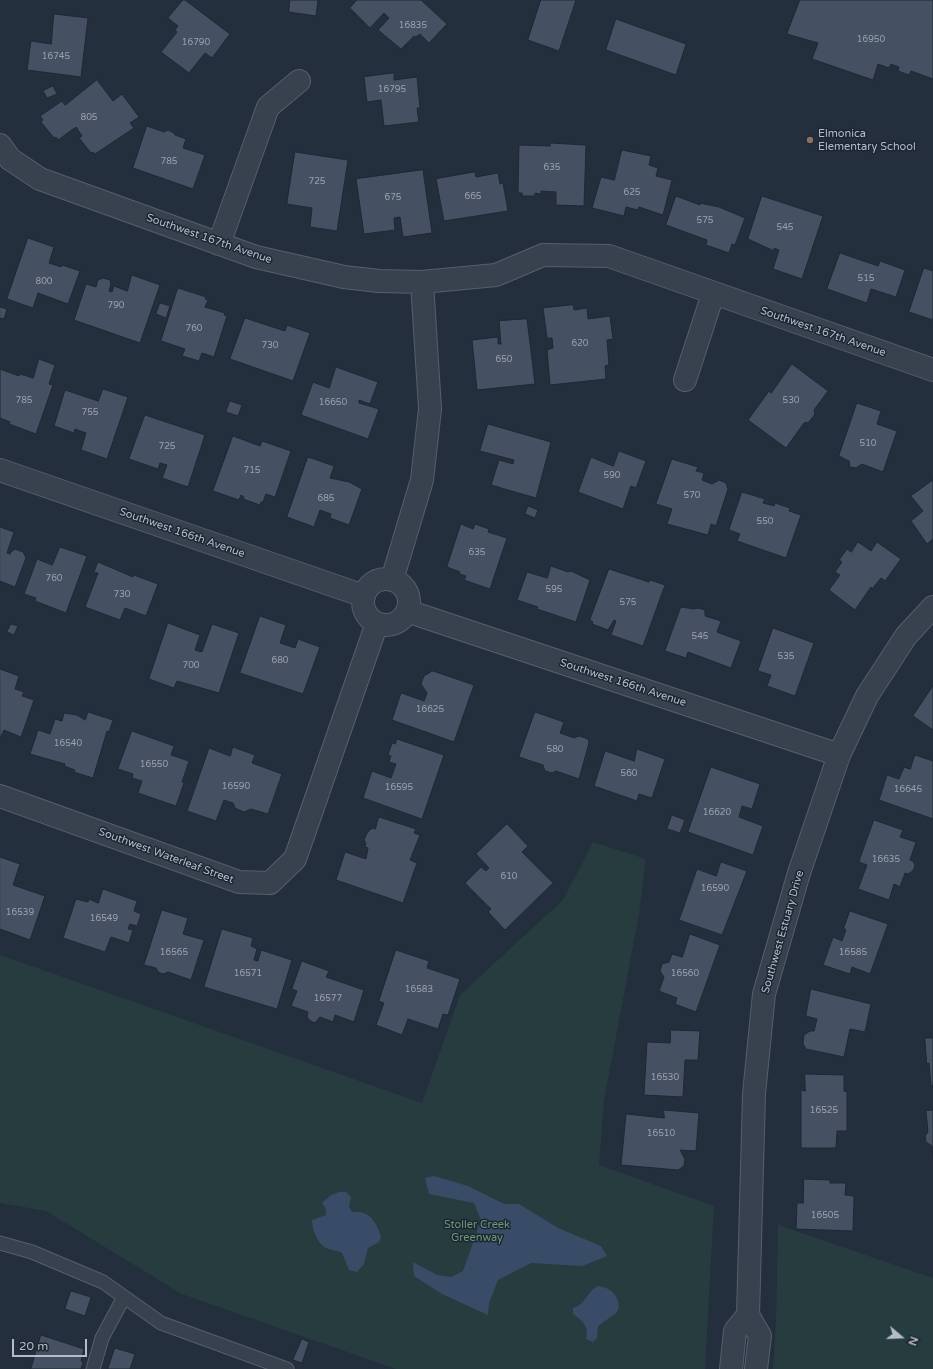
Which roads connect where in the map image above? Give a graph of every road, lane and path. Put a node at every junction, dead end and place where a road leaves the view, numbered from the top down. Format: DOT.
graph roads {
  1 [pos="299,81"];
  2 [pos="0,145"];
  3 [pos="219,244"];
  4 [pos="422,282"];
  5 [pos="713,294"];
  6 [pos="933,370"];
  7 [pos="685,380"];
  8 [pos="0,470"];
  9 [pos="392,580"];
  10 [pos="364,596"];
  11 [pos="933,607"];
  12 [pos="407,611"];
  13 [pos="377,623"];
  14 [pos="839,755"];
  15 [pos="0,796"];
  16 [pos="0,1243"];
  17 [pos="124,1297"];
  18 [pos="748,1315"];
  19 [pos="93,1369"];
  20 [pos="287,1369"];
  21 [pos="731,1369"];
  22 [pos="756,1369"];
  1 -- 3 [label="street"];
  2 -- 3 [label="street, Southwest 167th Avenue"];
  3 -- 4 [label="street, Southwest 167th Avenue"];
  4 -- 5 [label="street, Southwest 167th Avenue"];
  4 -- 9 [label="street"];
  5 -- 6 [label="street, Southwest 167th Avenue"];
  5 -- 7 [label="street"];
  8 -- 10 [label="street, Southwest 166th Avenue"];
  9 -- 10 [label="street"];
  9 -- 12 [label="street"];
  10 -- 13 [label="street"];
  11 -- 14 [label="street, Southwest Estuary Drive"];
  12 -- 13 [label="street"];
  12 -- 14 [label="street, Southwest 166th Avenue"];
  13 -- 15 [label="street, Southwest Waterleaf Street"];
  14 -- 18 [label="street, Southwest Estuary Drive"];
  16 -- 17 [label="lane"];
  17 -- 19 [label="lane"];
  17 -- 20 [label="lane"];
  18 -- 21 [label="street"];
  18 -- 22 [label="street"];
}
